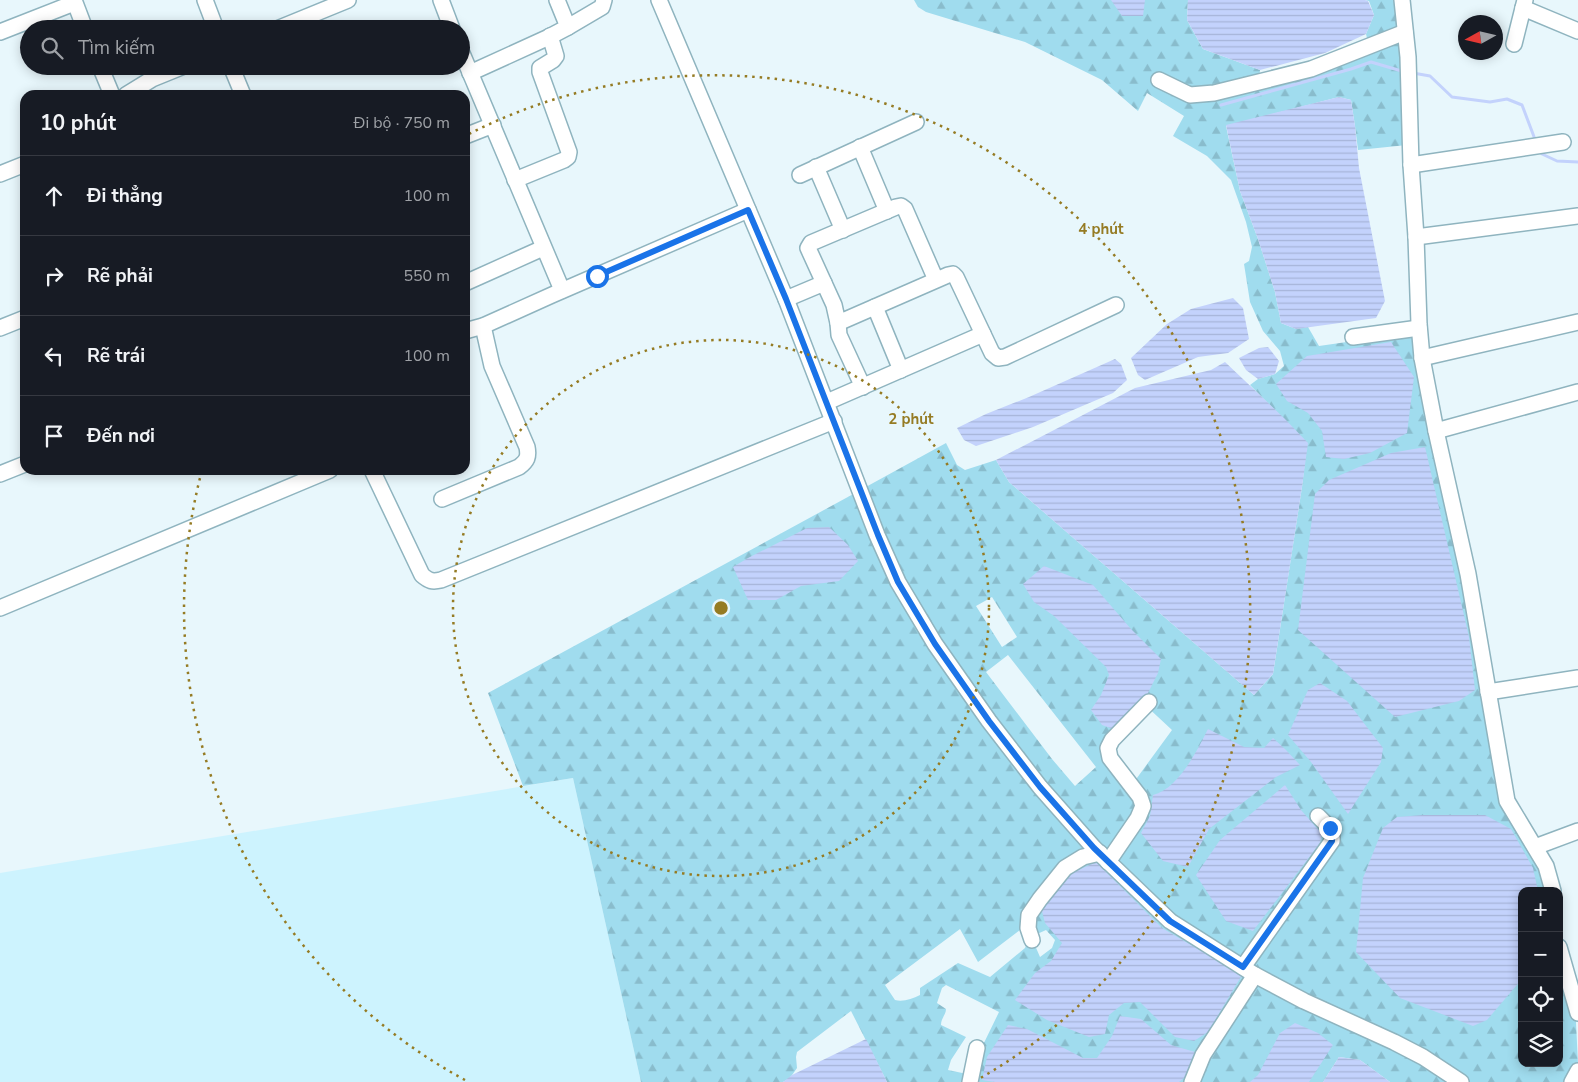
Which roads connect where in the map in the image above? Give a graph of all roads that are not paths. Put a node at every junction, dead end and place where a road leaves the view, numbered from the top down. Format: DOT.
graph roads {
  1 [pos="204,0"];
  2 [pos="348,0"];
  3 [pos="441,0"];
  4 [pos="557,0"];
  5 [pos="604,0"];
  6 [pos="659,0"];
  7 [pos="1402,0"];
  8 [pos="74,1"];
  9 [pos="1524,4"];
  10 [pos="29,20"];
  11 [pos="81,20"];
  12 [pos="212,20"];
  13 [pos="299,20"];
  14 [pos="449,20"];
  15 [pos="20,24"];
  16 [pos="568,26"];
  17 [pos="1578,31"];
  18 [pos="0,32"];
  19 [pos="1405,32"];
  20 [pos="550,36"];
  21 [pos="1514,44"];
  22 [pos="470,73"];
  23 [pos="104,75"];
  24 [pos="163,75"];
  25 [pos="235,75"];
  26 [pos="1159,80"];
  27 [pos="110,90"];
  28 [pos="135,90"];
  29 [pos="241,90"];
  30 [pos="916,122"];
  31 [pos="493,125"];
  32 [pos="470,134"];
  33 [pos="1563,142"];
  34 [pos="860,148"];
  35 [pos="1411,165"];
  36 [pos="20,166"];
  37 [pos="816,167"];
  38 [pos="0,174"];
  39 [pos="800,175"];
  40 [pos="515,180"];
  41 [pos="748,210"];
  42 [pos="887,211"];
  43 [pos="1578,216"];
  44 [pos="843,230"];
  45 [pos="1416,237"];
  46 [pos="543,248"];
  47 [pos="936,280"];
  48 [pos="470,281"];
  49 [pos="824,283"];
  50 [pos="562,290"];
  51 [pos="786,299"];
  52 [pos="1116,305"];
  53 [pos="875,307"];
  54 [pos="20,320"];
  55 [pos="1578,322"];
  56 [pos="838,323"];
  57 [pos="483,326"];
  58 [pos="0,328"];
  59 [pos="1419,328"];
  60 [pos="470,329"];
  61 [pos="982,334"];
  62 [pos="1354,337"];
  63 [pos="1422,358"];
  64 [pos="901,370"];
  65 [pos="863,387"];
  66 [pos="1578,392"];
  67 [pos="827,402"];
  68 [pos="834,421"];
  69 [pos="1436,431"];
  70 [pos="20,466"];
  71 [pos="0,474"];
  72 [pos="318,475"];
  73 [pos="374,475"];
  74 [pos="442,499"];
  75 [pos="0,608"];
  76 [pos="1578,678"];
  77 [pos="1488,692"];
  78 [pos="1149,702"];
  79 [pos="1318,816"];
  80 [pos="1578,831"];
  81 [pos="1535,847"];
  82 [pos="1104,858"];
  83 [pos="1553,887"];
  84 [pos="1032,940"];
  85 [pos="1563,964"];
  86 [pos="1249,971"];
  87 [pos="1578,1013"];
  88 [pos="977,1048"];
  89 [pos="1578,1071"];
  90 [pos="970,1082"];
  91 [pos="1192,1082"];
  92 [pos="1461,1082"];
  93 [pos="1572,1082"];
  1 -- 12 [label="street"];
  2 -- 13 [label="street"];
  3 -- 14 [label="street"];
  4 -- 16 [label="street"];
  5 -- 16 [label="street"];
  6 -- 41 [label="street"];
  7 -- 19 [label="street"];
  8 -- 10 [label="street"];
  8 -- 11 [label="street"];
  9 -- 17 [label="street"];
  9 -- 21 [label="street"];
  15 -- 18 [label="street"];
  16 -- 20 [label="street"];
  19 -- 26 [label="street"];
  19 -- 35 [label="street"];
  20 -- 22 [label="street"];
  20 -- 40 [label="street"];
  22 -- 31 [label="street"];
  23 -- 27 [label="street"];
  24 -- 28 [label="street"];
  25 -- 29 [label="street"];
  30 -- 34 [label="street"];
  31 -- 32 [label="street"];
  31 -- 40 [label="street"];
  33 -- 35 [label="street"];
  34 -- 37 [label="street"];
  34 -- 42 [label="street"];
  35 -- 45 [label="street"];
  36 -- 38 [label="street"];
  37 -- 39 [label="street"];
  37 -- 44 [label="street"];
  40 -- 46 [label="street"];
  41 -- 50 [label="street"];
  41 -- 51 [label="street"];
  42 -- 44 [label="street"];
  42 -- 47 [label="street"];
  43 -- 45 [label="street"];
  44 -- 49 [label="street"];
  45 -- 59 [label="street"];
  46 -- 48 [label="street"];
  46 -- 50 [label="street"];
  47 -- 53 [label="street"];
  47 -- 61 [label="street"];
  49 -- 51 [label="street"];
  49 -- 56 [label="street"];
  50 -- 57 [label="street"];
  51 -- 67 [label="street"];
  52 -- 61 [label="street"];
  53 -- 56 [label="street"];
  53 -- 64 [label="street"];
  54 -- 58 [label="street"];
  55 -- 63 [label="street"];
  56 -- 65 [label="street"];
  57 -- 60 [label="street"];
  57 -- 74 [label="street"];
  59 -- 62 [label="street"];
  59 -- 63 [label="street"];
  61 -- 64 [label="street"];
  63 -- 69 [label="street"];
  64 -- 65 [label="street"];
  65 -- 67 [label="street"];
  66 -- 69 [label="street"];
  67 -- 68 [label="street"];
  68 -- 73 [label="street"];
  68 -- 82 [label="street"];
  69 -- 77 [label="street"];
  70 -- 71 [label="street"];
  72 -- 75 [label="street"];
  76 -- 77 [label="street"];
  77 -- 81 [label="street"];
  78 -- 82 [label="street"];
  79 -- 86 [label="street"];
  80 -- 81 [label="street"];
  81 -- 83 [label="street"];
  82 -- 84 [label="street"];
  82 -- 86 [label="street"];
  85 -- 87 [label="street"];
  86 -- 91 [label="street"];
  86 -- 92 [label="street"];
  88 -- 90 [label="street"];
  89 -- 93 [label="street"];
}
